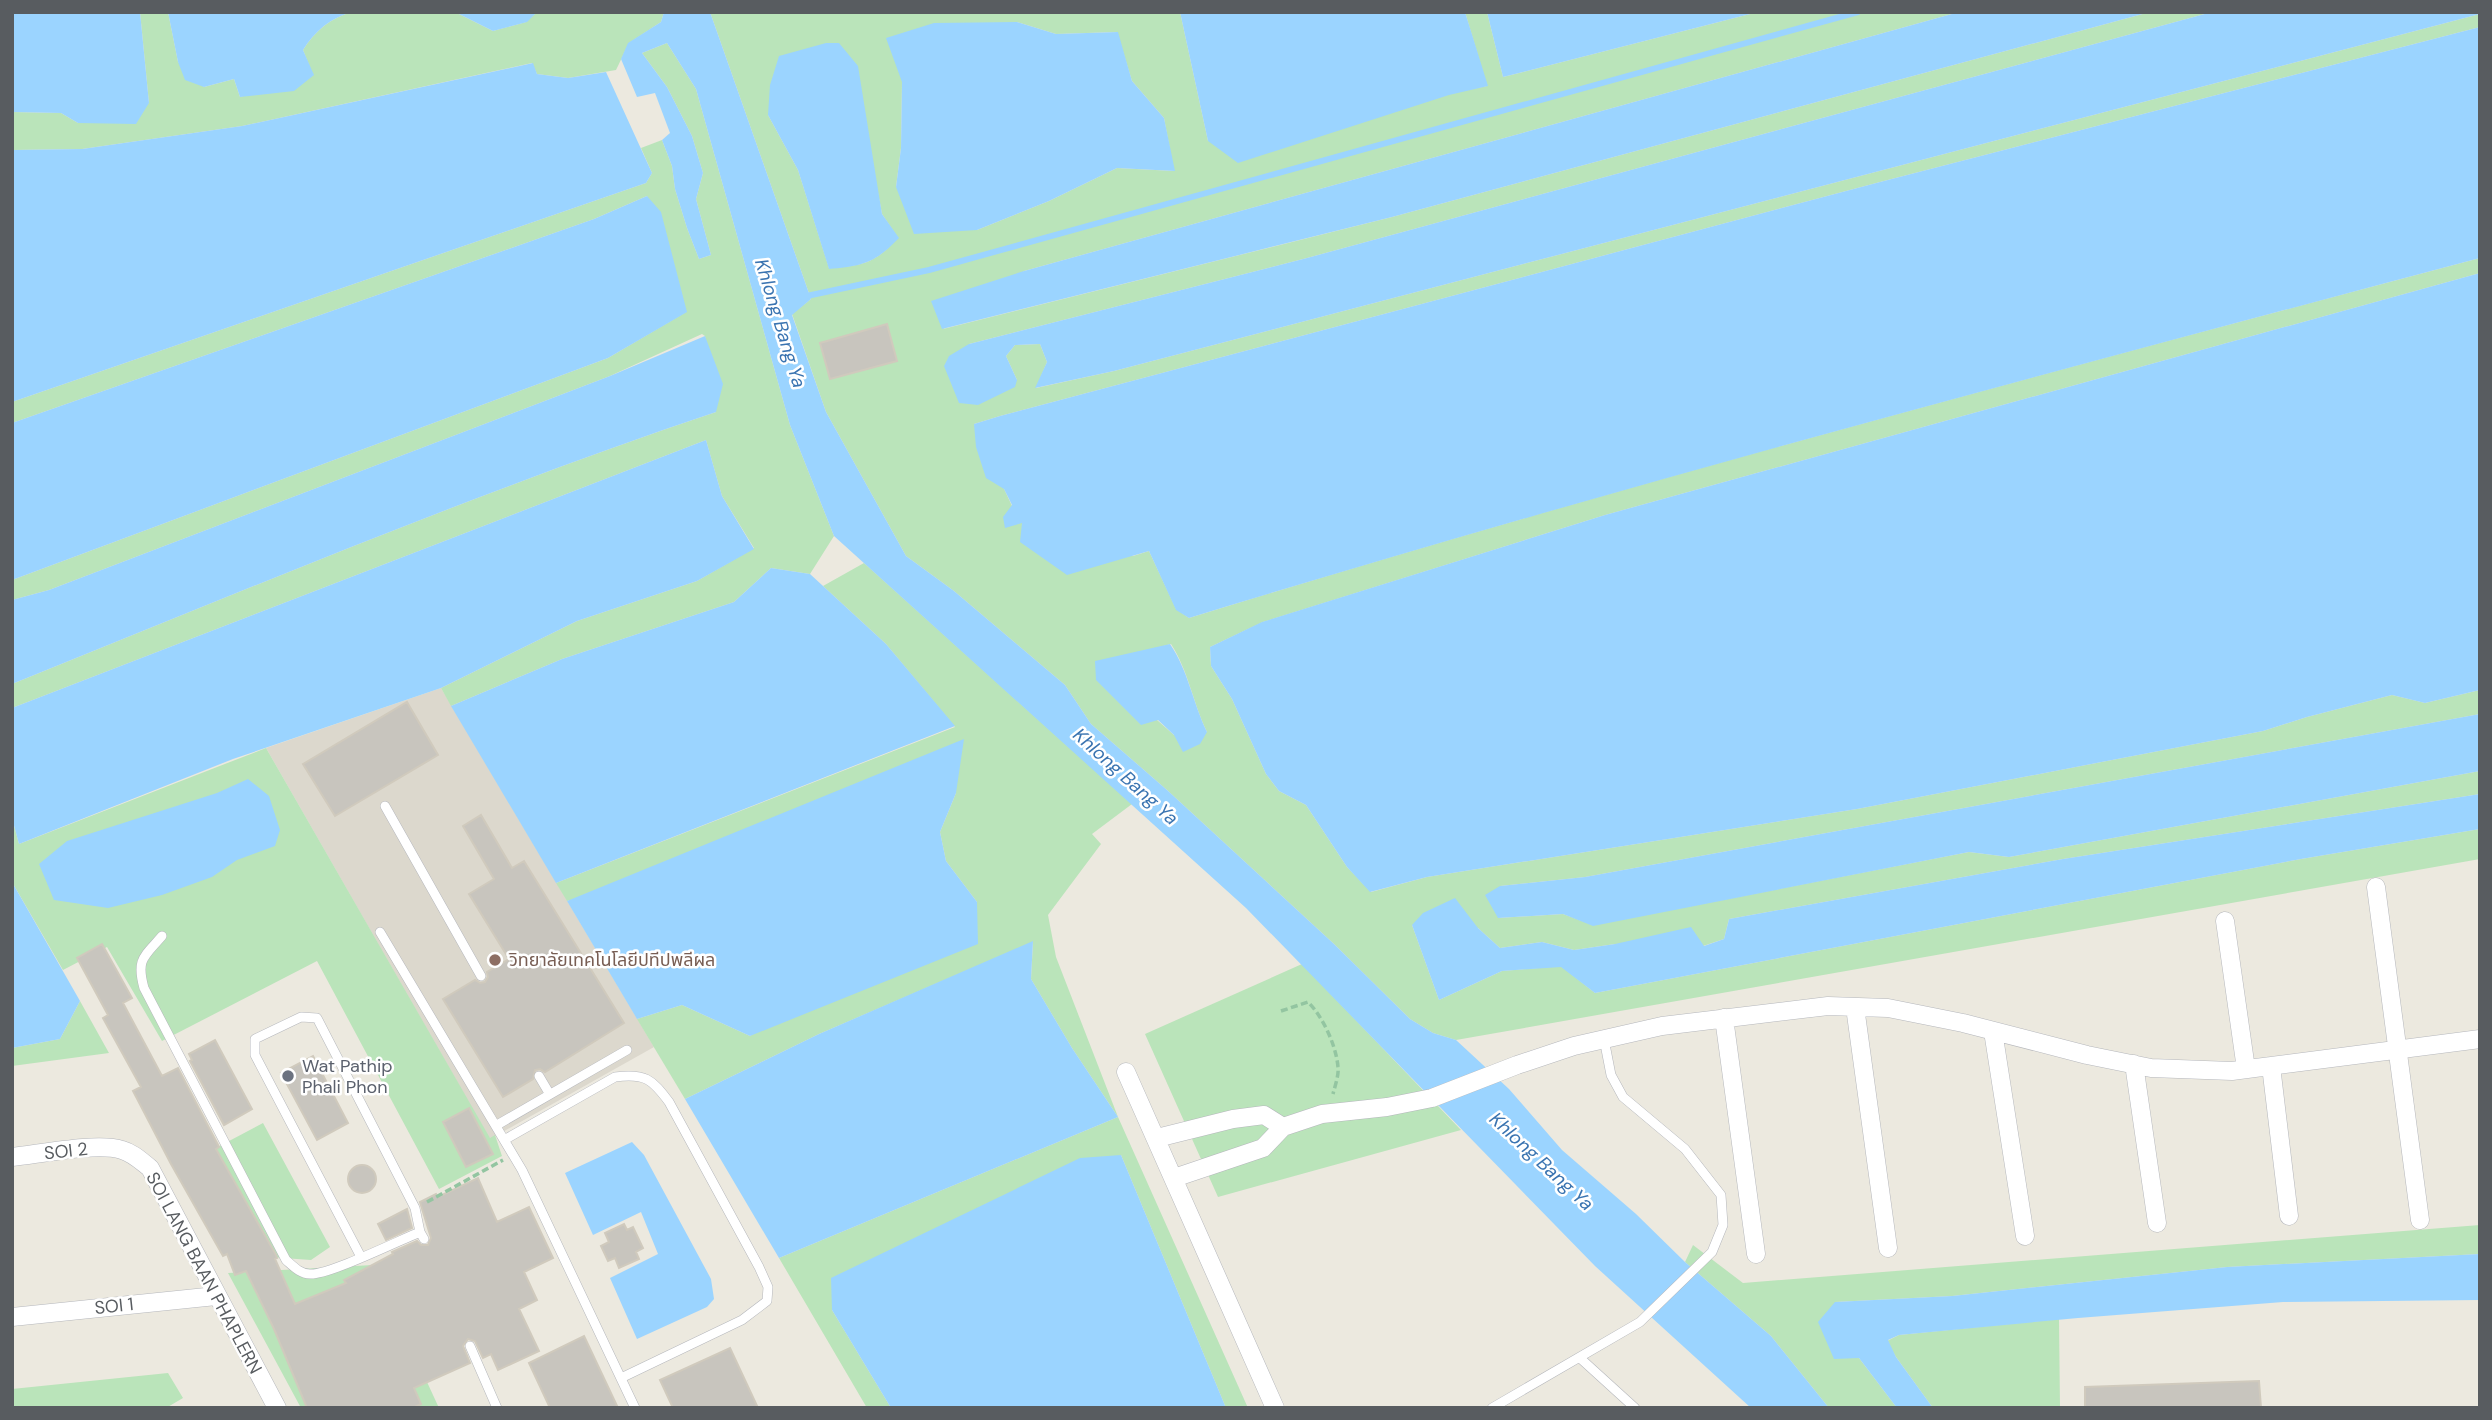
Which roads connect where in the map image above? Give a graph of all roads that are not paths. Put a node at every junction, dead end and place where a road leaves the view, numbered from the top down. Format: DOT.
graph roads {
  1 [pos="385,806"];
  2 [pos="2376,887"];
  3 [pos="2225,921"];
  4 [pos="380,932"];
  5 [pos="162,936"];
  6 [pos="481,976"];
  7 [pos="1855,1007"];
  8 [pos="1724,1018"];
  9 [pos="1993,1031"];
  10 [pos="2480,1039"];
  11 [pos="1604,1040"];
  12 [pos="627,1050"];
  13 [pos="2398,1050"];
  14 [pos="2133,1064"];
  15 [pos="2271,1066"];
  16 [pos="2246,1069"];
  17 [pos="1126,1072"];
  18 [pos="538,1076"];
  19 [pos="549,1093"];
  20 [pos="496,1125"];
  21 [pos="1283,1127"];
  22 [pos="1157,1139"];
  23 [pos="504,1140"];
  24 [pos="120,1149"];
  25 [pos="12,1157"];
  26 [pos="1174,1178"];
  27 [pos="2289,1216"];
  28 [pos="2420,1220"];
  29 [pos="2157,1223"];
  30 [pos="2025,1236"];
  31 [pos="1888,1248"];
  32 [pos="1756,1254"];
  33 [pos="361,1257"];
  34 [pos="216,1296"];
  35 [pos="12,1317"];
  36 [pos="470,1346"];
  37 [pos="1580,1358"];
  38 [pos="621,1378"];
  39 [pos="277,1408"];
  40 [pos="497,1408"];
  41 [pos="635,1408"];
  42 [pos="1275,1408"];
  43 [pos="1492,1408"];
  44 [pos="1635,1408"];
  1 -- 6 [label="lane"];
  2 -- 13 [label="street"];
  3 -- 16 [label="street"];
  4 -- 20 [label="lane"];
  5 -- 33 [label="lane"];
  7 -- 8 [label="street"];
  7 -- 9 [label="street"];
  7 -- 31 [label="street"];
  8 -- 11 [label="street"];
  8 -- 32 [label="street"];
  9 -- 14 [label="street"];
  9 -- 30 [label="street"];
  10 -- 13 [label="street"];
  11 -- 21 [label="street"];
  11 -- 37 [label="lane"];
  12 -- 19 [label="lane"];
  13 -- 15 [label="street"];
  13 -- 28 [label="street"];
  14 -- 16 [label="street"];
  14 -- 29 [label="street"];
  15 -- 16 [label="street"];
  15 -- 27 [label="street"];
  17 -- 22 [label="street"];
  18 -- 19 [label="lane"];
  19 -- 20 [label="lane"];
  20 -- 23 [label="lane"];
  21 -- 22 [label="street"];
  21 -- 26 [label="street"];
  22 -- 26 [label="street"];
  23 -- 38 [label="lane"];
  23 -- 38 [label="lane"];
  24 -- 25 [label="street, SOI 2"];
  24 -- 34 [label="street, SOI LANG BAAN PHAPLERN"];
  26 -- 42 [label="street"];
  33 -- 33 [label="lane"];
  34 -- 35 [label="street, SOI 1"];
  34 -- 39 [label="street, SOI LANG BAAN PHAPLERN"];
  36 -- 40 [label="lane"];
  37 -- 43 [label="lane"];
  37 -- 44 [label="lane"];
  38 -- 41 [label="lane"];
}
